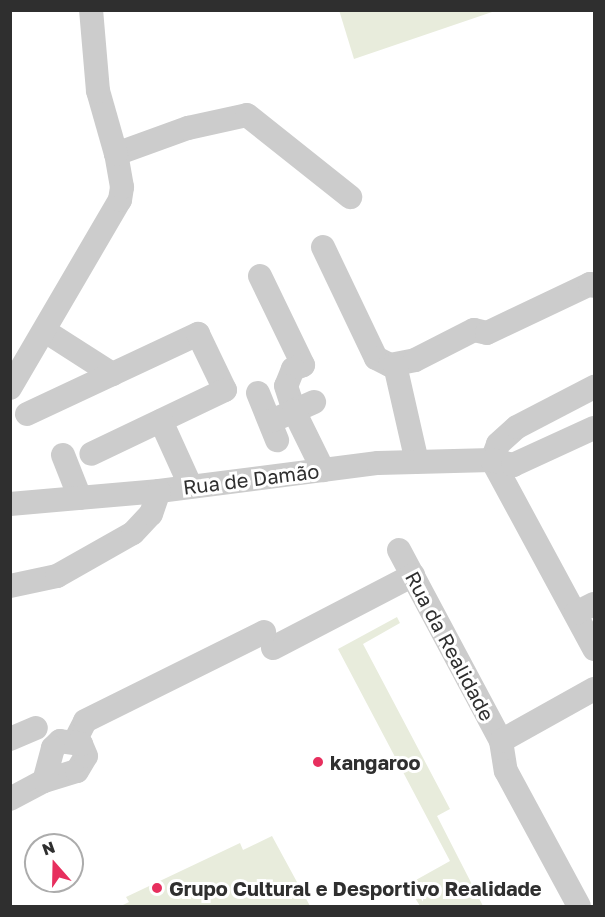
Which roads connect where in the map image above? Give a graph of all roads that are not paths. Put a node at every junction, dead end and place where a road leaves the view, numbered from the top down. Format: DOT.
graph roads {
  1 [pos="91,10"];
  2 [pos="116,154"];
  3 [pos="350,197"];
  4 [pos="323,247"];
  5 [pos="260,276"];
  6 [pos="594,286"];
  7 [pos="45,331"];
  8 [pos="405,362"];
  9 [pos="112,374"];
  10 [pos="594,387"];
  11 [pos="10,388"];
  12 [pos="258,393"];
  13 [pos="304,406"];
  14 [pos="27,414"];
  15 [pos="161,421"];
  16 [pos="594,428"];
  17 [pos="63,454"];
  18 [pos="91,454"];
  19 [pos="492,460"];
  20 [pos="417,462"];
  21 [pos="323,470"];
  22 [pos="192,487"];
  23 [pos="159,491"];
  24 [pos="80,498"];
  25 [pos="10,504"];
  26 [pos="399,550"];
  27 [pos="413,575"];
  28 [pos="10,586"];
  29 [pos="585,609"];
  30 [pos="594,650"];
  31 [pos="594,689"];
  32 [pos="36,728"];
  33 [pos="10,739"];
  34 [pos="501,741"];
  35 [pos="10,799"];
  36 [pos="579,906"];
  1 -- 2 [label="street"];
  2 -- 3 [label="street"];
  2 -- 7 [label="street"];
  4 -- 8 [label="street"];
  5 -- 13 [label="street"];
  6 -- 8 [label="street"];
  7 -- 9 [label="street"];
  7 -- 11 [label="street"];
  8 -- 20 [label="street"];
  9 -- 14 [label="street"];
  9 -- 15 [label="street"];
  10 -- 19 [label="street"];
  12 -- 13 [label="street"];
  13 -- 21 [label="street"];
  15 -- 18 [label="street"];
  15 -- 22 [label="street"];
  16 -- 19 [label="street, Rua de Damão"];
  17 -- 24 [label="street"];
  19 -- 20 [label="street, Rua de Damão"];
  19 -- 29 [label="street"];
  20 -- 21 [label="street, Rua de Damão"];
  21 -- 22 [label="street, Rua de Damão"];
  22 -- 23 [label="street, Rua de Damão"];
  23 -- 24 [label="street, Rua de Damão"];
  23 -- 28 [label="street"];
  24 -- 25 [label="street, Rua de Damão"];
  26 -- 27 [label="street, Rua da Realidade"];
  27 -- 34 [label="street, Rua da Realidade"];
  27 -- 35 [label="street"];
  29 -- 30 [label="street"];
  31 -- 34 [label="street, Rua da Realidade"];
  32 -- 33 [label="street"];
  34 -- 36 [label="street, Rua da Realidade"];
}
